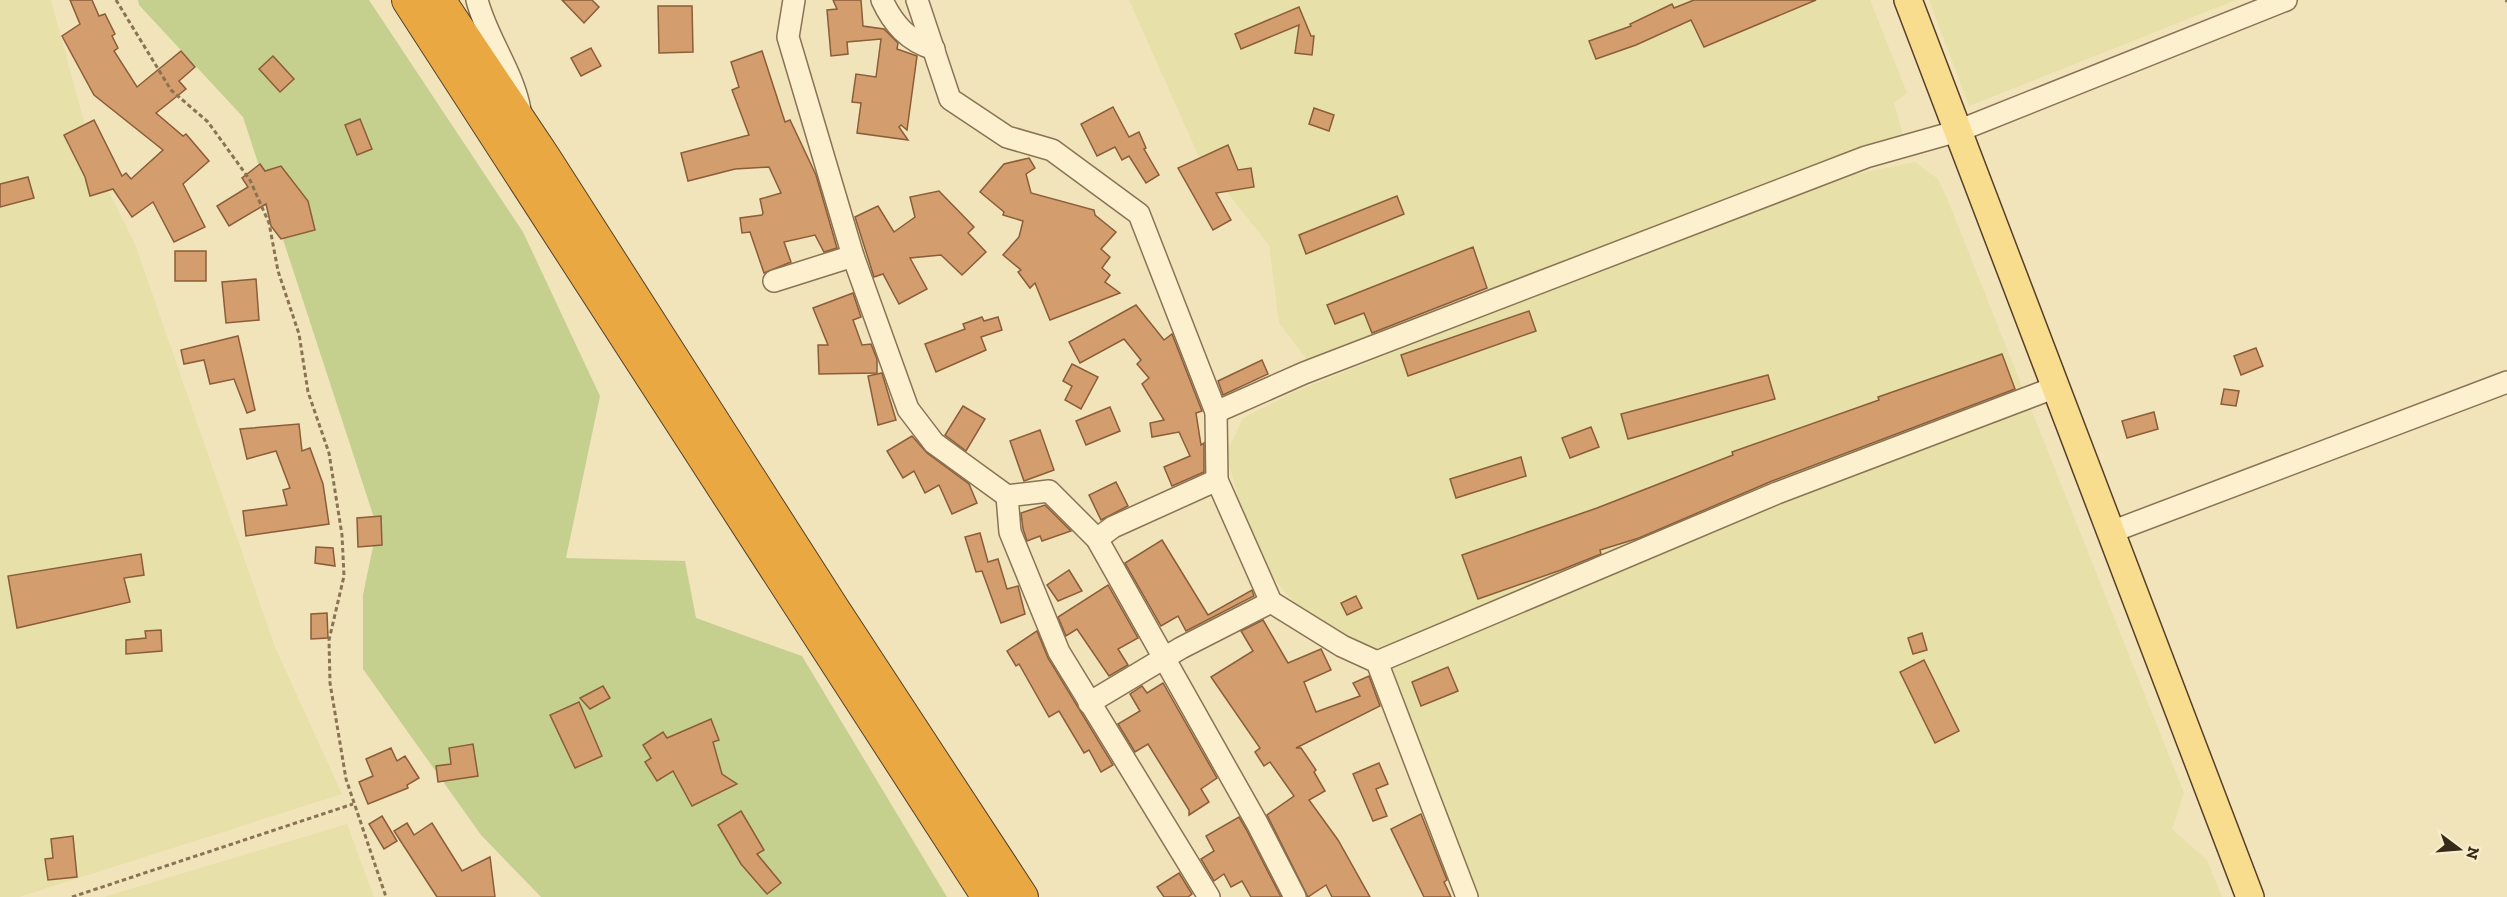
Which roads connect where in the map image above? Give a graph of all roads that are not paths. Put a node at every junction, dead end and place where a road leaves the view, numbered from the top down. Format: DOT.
graph roads {
  1 [pos="408,0"];
  2 [pos="439,0"];
  3 [pos="477,0"];
  4 [pos="794,0"];
  5 [pos="882,0"];
  6 [pos="917,0"];
  7 [pos="1908,0"];
  8 [pos="2286,0"];
  9 [pos="934,49"];
  10 [pos="524,127"];
  11 [pos="1958,131"];
  12 [pos="853,256"];
  13 [pos="774,281"];
  14 [pos="2507,382"];
  15 [pos="2056,387"];
  16 [pos="1216,412"];
  17 [pos="1217,480"];
  18 [pos="1007,496"];
  19 [pos="2111,532"];
  20 [pos="1097,539"];
  21 [pos="1271,602"];
  22 [pos="1165,660"];
  23 [pos="1377,662"];
  24 [pos="1089,703"];
  25 [pos="988,897"];
  26 [pos="1022,897"];
  27 [pos="1209,897"];
  28 [pos="1295,897"];
  29 [pos="1467,897"];
  30 [pos="2250,897"];
  1 -- 25 [label="highway"];
  2 -- 10 [label="highway"];
  3 -- 10 [label="street"];
  4 -- 12 [label="street"];
  5 -- 9 [label="street"];
  6 -- 9 [label="street"];
  7 -- 11 [label="main road"];
  8 -- 11 [label="street"];
  9 -- 16 [label="street"];
  10 -- 26 [label="highway"];
  11 -- 15 [label="main road"];
  11 -- 16 [label="street"];
  12 -- 13 [label="street"];
  12 -- 18 [label="street"];
  14 -- 19 [label="street"];
  15 -- 19 [label="main road"];
  15 -- 23 [label="street"];
  16 -- 17 [label="street"];
  17 -- 20 [label="street"];
  17 -- 21 [label="street"];
  18 -- 20 [label="street"];
  18 -- 24 [label="street"];
  19 -- 30 [label="main road"];
  20 -- 22 [label="street"];
  21 -- 22 [label="street"];
  21 -- 23 [label="street"];
  22 -- 24 [label="street"];
  22 -- 28 [label="street"];
  23 -- 29 [label="street"];
  24 -- 27 [label="street"];
}
